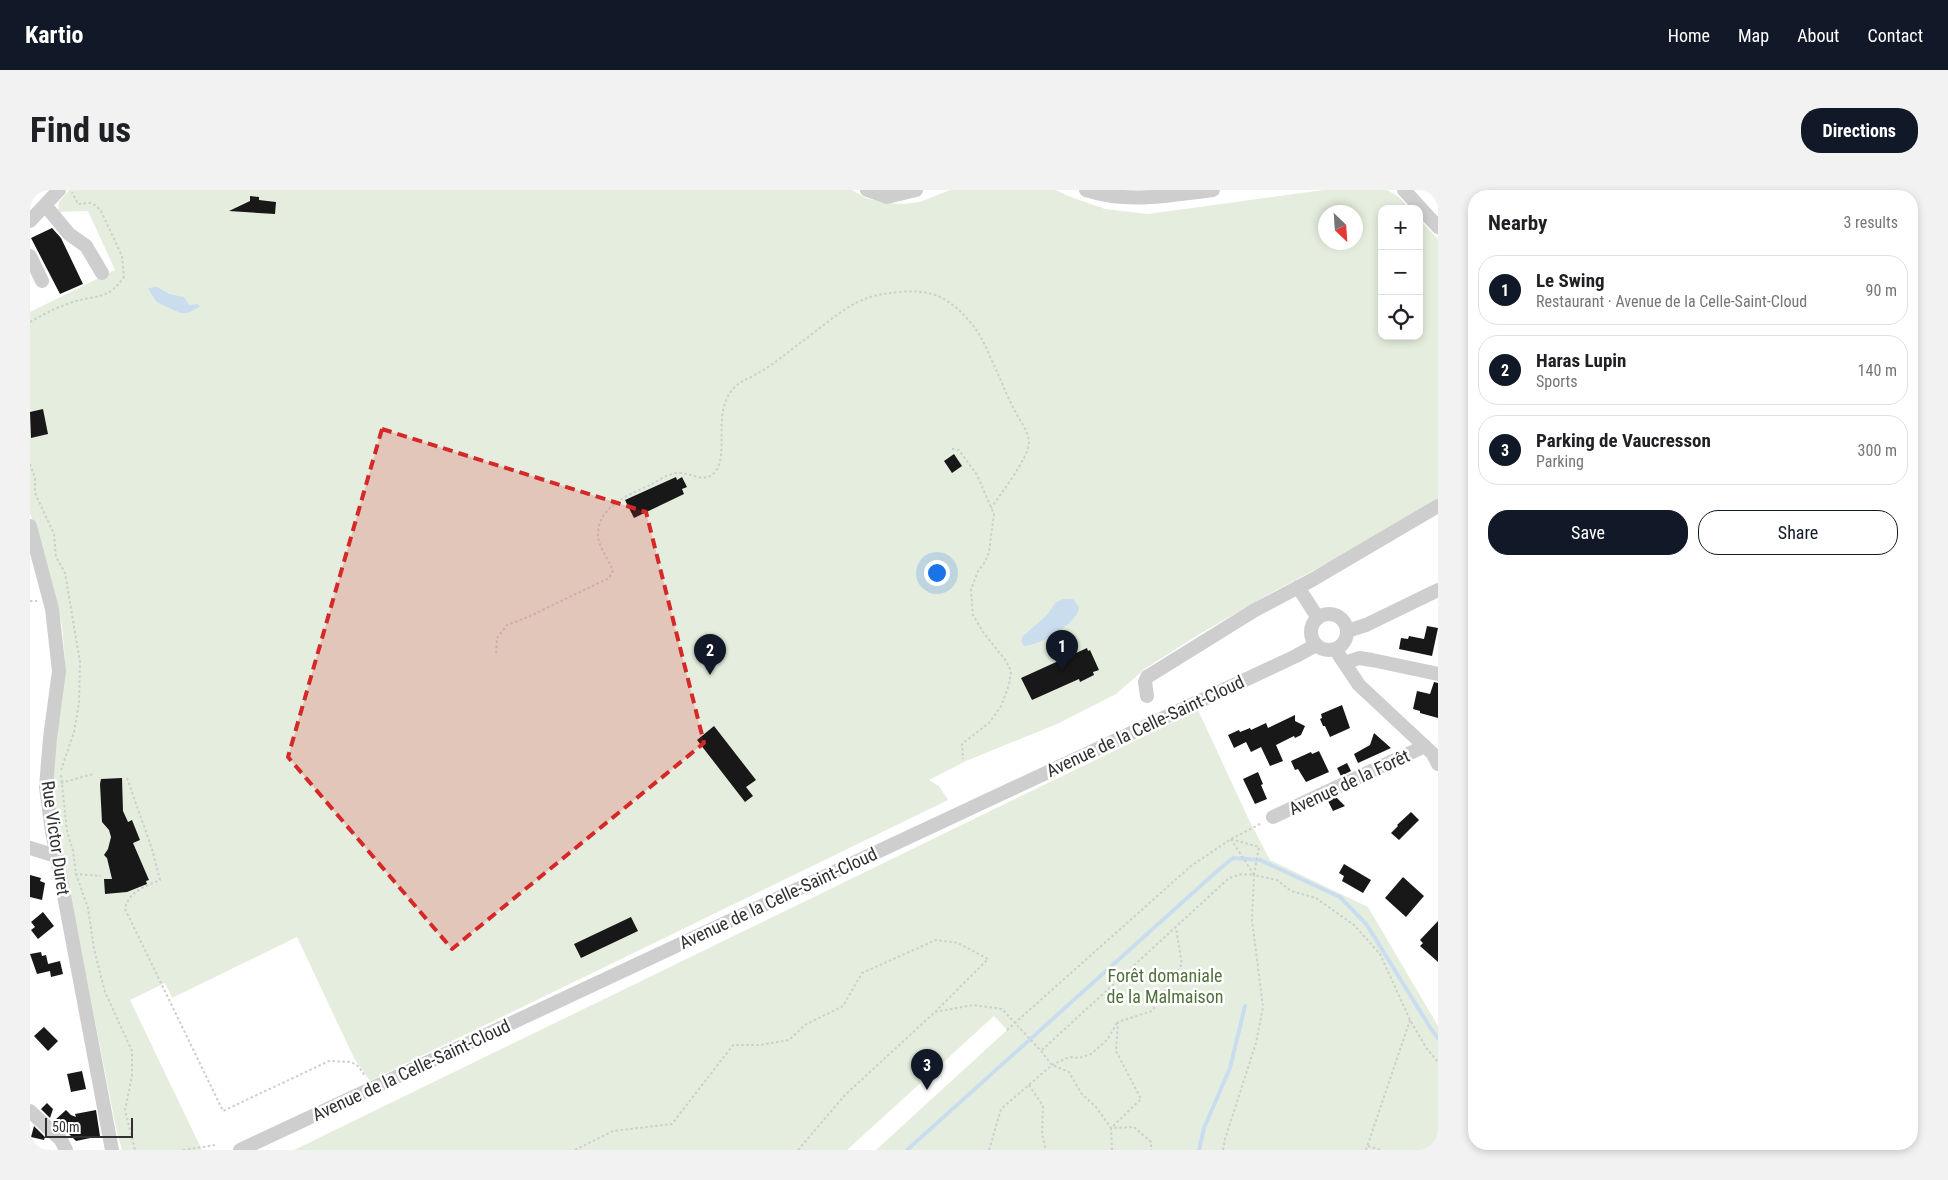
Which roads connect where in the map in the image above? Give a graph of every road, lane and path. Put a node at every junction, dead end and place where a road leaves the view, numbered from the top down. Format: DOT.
graph roads {
  1 [pos="59,190"];
  2 [pos="867,190"];
  3 [pos="916,190"];
  4 [pos="1086,190"];
  5 [pos="1213,190"];
  6 [pos="1404,190"];
  7 [pos="45,205"];
  8 [pos="30,221"];
  9 [pos="1438,227"];
  10 [pos="30,256"];
  11 [pos="102,273"];
  12 [pos="42,281"];
  13 [pos="952,449"];
  14 [pos="30,464"];
  15 [pos="1438,506"];
  16 [pos="991,508"];
  17 [pos="30,526"];
  18 [pos="1298,587"];
  19 [pos="1438,590"];
  20 [pos="1318,618"];
  21 [pos="1347,631"];
  22 [pos="1316,644"];
  23 [pos="1335,649"];
  24 [pos="496,652"];
  25 [pos="1345,663"];
  26 [pos="1438,674"];
  27 [pos="1147,696"];
  28 [pos="1433,754"];
  29 [pos="963,759"];
  30 [pos="93,774"];
  31 [pos="127,778"];
  32 [pos="61,783"];
  33 [pos="46,787"];
  34 [pos="1273,817"];
  35 [pos="1231,839"];
  36 [pos="30,848"];
  37 [pos="56,856"];
  38 [pos="76,874"];
  39 [pos="60,875"];
  40 [pos="1254,875"];
  41 [pos="101,876"];
  42 [pos="1176,928"];
  43 [pos="935,1012"];
  44 [pos="1410,1020"];
  45 [pos="1118,1022"];
  46 [pos="1015,1023"];
  47 [pos="1008,1030"];
  48 [pos="1041,1051"];
  49 [pos="1438,1062"];
  50 [pos="1052,1066"];
  51 [pos="1028,1085"];
  52 [pos="372,1088"];
  53 [pos="30,1111"];
  54 [pos="1111,1128"];
  55 [pos="216,1144"];
  56 [pos="1368,1146"];
  57 [pos="66,1150"];
  58 [pos="112,1150"];
  59 [pos="136,1150"];
  60 [pos="183,1150"];
  61 [pos="240,1150"];
  62 [pos="575,1150"];
  63 [pos="798,1150"];
  64 [pos="989,1150"];
  65 [pos="1046,1150"];
  66 [pos="1112,1150"];
  67 [pos="1151,1150"];
  68 [pos="1223,1150"];
  69 [pos="1366,1150"];
  70 [pos="1381,1150"];
  1 -- 7 [label="street"];
  2 -- 3 [label="street"];
  4 -- 5 [label="street"];
  6 -- 9 [label="street"];
  7 -- 8 [label="street"];
  7 -- 11 [label="street"];
  10 -- 12 [label="street"];
  13 -- 16 [label="path"];
  14 -- 32 [label="path"];
  15 -- 18 [label="street"];
  16 -- 24 [label="path"];
  16 -- 29 [label="path"];
  17 -- 33 [label="street, Rue Victor Duret"];
  18 -- 20 [label="street"];
  18 -- 27 [label="street"];
  19 -- 21 [label="street"];
  20 -- 21 [label="street"];
  20 -- 22 [label="street"];
  21 -- 23 [label="street"];
  22 -- 23 [label="street"];
  22 -- 52 [label="street, Avenue de la Celle-Saint-Cloud"];
  23 -- 25 [label="street"];
  25 -- 26 [label="street"];
  25 -- 28 [label="street"];
  28 -- 34 [label="street, Avenue de la Forêt"];
  30 -- 32 [label="path"];
  31 -- 52 [label="path"];
  32 -- 33 [label="path"];
  32 -- 38 [label="path"];
  33 -- 37 [label="street, Rue Victor Duret"];
  34 -- 35 [label="path"];
  35 -- 40 [label="path"];
  35 -- 40 [label="path"];
  35 -- 46 [label="path"];
  36 -- 37 [label="street"];
  37 -- 39 [label="street, Rue Victor Duret"];
  38 -- 39 [label="path"];
  38 -- 41 [label="path"];
  38 -- 59 [label="path"];
  39 -- 58 [label="street, Rue Victor Duret"];
  40 -- 42 [label="path"];
  40 -- 44 [label="path"];
  40 -- 68 [label="path"];
  42 -- 45 [label="path"];
  42 -- 48 [label="path"];
  43 -- 46 [label="path"];
  43 -- 62 [label="path"];
  43 -- 63 [label="path"];
  44 -- 49 [label="path"];
  44 -- 56 [label="path"];
  45 -- 50 [label="path"];
  45 -- 54 [label="path"];
  46 -- 47 [label="path"];
  46 -- 48 [label="path"];
  48 -- 50 [label="path"];
  50 -- 51 [label="path"];
  50 -- 54 [label="path"];
  51 -- 64 [label="path"];
  51 -- 65 [label="path"];
  52 -- 61 [label="street, Avenue de la Celle-Saint-Cloud"];
  53 -- 57 [label="street"];
  54 -- 66 [label="path"];
  54 -- 67 [label="path"];
  55 -- 60 [label="path"];
  56 -- 69 [label="path"];
  56 -- 70 [label="path"];
}
